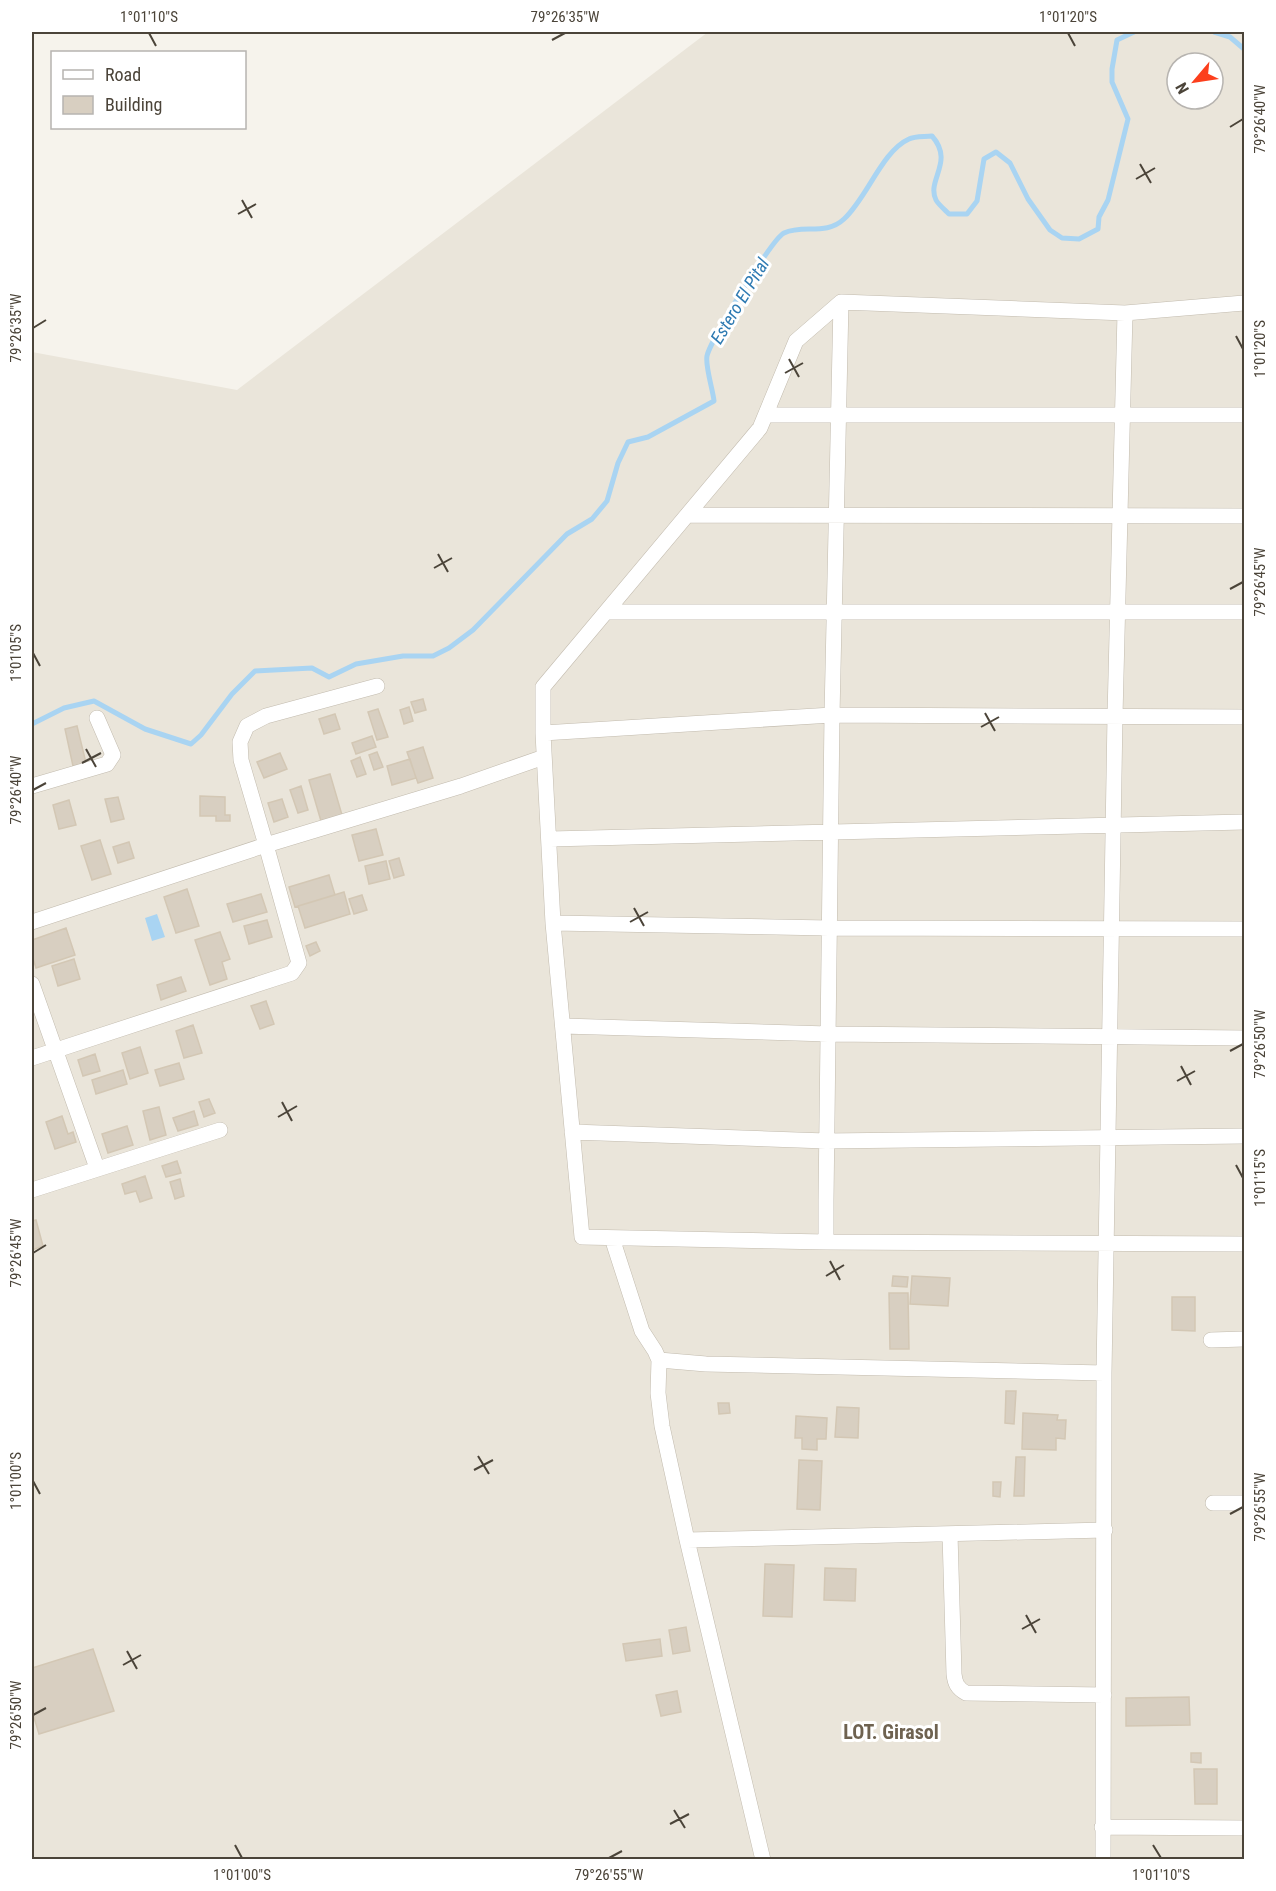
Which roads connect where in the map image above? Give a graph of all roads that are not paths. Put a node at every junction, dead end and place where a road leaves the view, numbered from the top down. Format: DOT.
graph roads {
  1 [pos="842,302"];
  2 [pos="1245,303"];
  3 [pos="1125,313"];
  4 [pos="766,415"];
  5 [pos="839,415"];
  6 [pos="1245,415"];
  7 [pos="1123,416"];
  8 [pos="687,515"];
  9 [pos="1120,515"];
  10 [pos="836,516"];
  11 [pos="1245,516"];
  12 [pos="606,612"];
  13 [pos="834,612"];
  14 [pos="1118,612"];
  15 [pos="1245,612"];
  16 [pos="376,686"];
  17 [pos="832,715"];
  18 [pos="1115,716"];
  19 [pos="1245,717"];
  20 [pos="97,718"];
  21 [pos="543,733"];
  22 [pos="544,757"];
  23 [pos="32,786"];
  24 [pos="1245,822"];
  25 [pos="1113,826"];
  26 [pos="830,834"];
  27 [pos="550,839"];
  28 [pos="266,845"];
  29 [pos="32,922"];
  30 [pos="553,923"];
  31 [pos="829,928"];
  32 [pos="1112,928"];
  33 [pos="1245,929"];
  34 [pos="32,984"];
  35 [pos="562,1026"];
  36 [pos="828,1034"];
  37 [pos="1110,1037"];
  38 [pos="1245,1038"];
  39 [pos="55,1050"];
  40 [pos="32,1058"];
  41 [pos="220,1130"];
  42 [pos="572,1132"];
  43 [pos="1245,1136"];
  44 [pos="1108,1138"];
  45 [pos="826,1141"];
  46 [pos="97,1168"];
  47 [pos="32,1190"];
  48 [pos="612,1238"];
  49 [pos="826,1242"];
  50 [pos="1107,1242"];
  51 [pos="1245,1244"];
  52 [pos="1245,1339"];
  53 [pos="1211,1340"];
  54 [pos="659,1360"];
  55 [pos="1104,1373"];
  56 [pos="1213,1503"];
  57 [pos="1245,1503"];
  58 [pos="1105,1530"];
  59 [pos="950,1534"];
  60 [pos="687,1540"];
  61 [pos="1104,1695"];
  62 [pos="1102,1827"];
  63 [pos="1245,1828"];
  64 [pos="763,1860"];
  65 [pos="1103,1860"];
  1 -- 3 [label="street"];
  1 -- 4 [label="street"];
  1 -- 5 [label="street"];
  2 -- 3 [label="street"];
  3 -- 7 [label="street"];
  4 -- 5 [label="street"];
  4 -- 8 [label="street"];
  5 -- 7 [label="street"];
  5 -- 10 [label="street"];
  6 -- 7 [label="street"];
  7 -- 9 [label="street"];
  8 -- 10 [label="street"];
  8 -- 12 [label="street"];
  9 -- 10 [label="street"];
  9 -- 11 [label="street"];
  9 -- 14 [label="street"];
  10 -- 13 [label="street"];
  12 -- 13 [label="street"];
  12 -- 21 [label="street"];
  13 -- 14 [label="street"];
  13 -- 17 [label="street"];
  14 -- 15 [label="street"];
  14 -- 18 [label="street"];
  16 -- 28 [label="street"];
  17 -- 18 [label="street"];
  17 -- 21 [label="street"];
  17 -- 26 [label="street"];
  18 -- 19 [label="street"];
  18 -- 25 [label="street"];
  20 -- 23 [label="street"];
  21 -- 22 [label="street"];
  22 -- 27 [label="street"];
  22 -- 28 [label="street"];
  24 -- 25 [label="street"];
  25 -- 26 [label="street"];
  25 -- 32 [label="street"];
  26 -- 27 [label="street"];
  26 -- 31 [label="street"];
  27 -- 30 [label="street"];
  28 -- 29 [label="street"];
  28 -- 39 [label="street"];
  30 -- 31 [label="street"];
  30 -- 35 [label="street"];
  31 -- 32 [label="street"];
  31 -- 36 [label="street"];
  32 -- 33 [label="street"];
  32 -- 37 [label="street"];
  34 -- 39 [label="street"];
  35 -- 36 [label="street"];
  35 -- 42 [label="street"];
  36 -- 37 [label="street"];
  36 -- 45 [label="street"];
  37 -- 38 [label="street"];
  37 -- 44 [label="street"];
  39 -- 40 [label="street"];
  39 -- 46 [label="street"];
  41 -- 46 [label="street"];
  42 -- 45 [label="street"];
  42 -- 48 [label="street"];
  43 -- 44 [label="street"];
  44 -- 45 [label="street"];
  44 -- 50 [label="street"];
  45 -- 49 [label="street"];
  46 -- 47 [label="street"];
  48 -- 49 [label="street"];
  48 -- 54 [label="street"];
  49 -- 50 [label="street"];
  50 -- 51 [label="street"];
  50 -- 55 [label="street"];
  52 -- 53 [label="street"];
  54 -- 55 [label="street"];
  54 -- 60 [label="street"];
  55 -- 58 [label="street"];
  56 -- 57 [label="street"];
  58 -- 59 [label="street"];
  58 -- 61 [label="street"];
  59 -- 60 [label="street"];
  59 -- 61 [label="street"];
  60 -- 64 [label="street"];
  61 -- 62 [label="street"];
  62 -- 63 [label="street"];
  62 -- 65 [label="street"];
}
